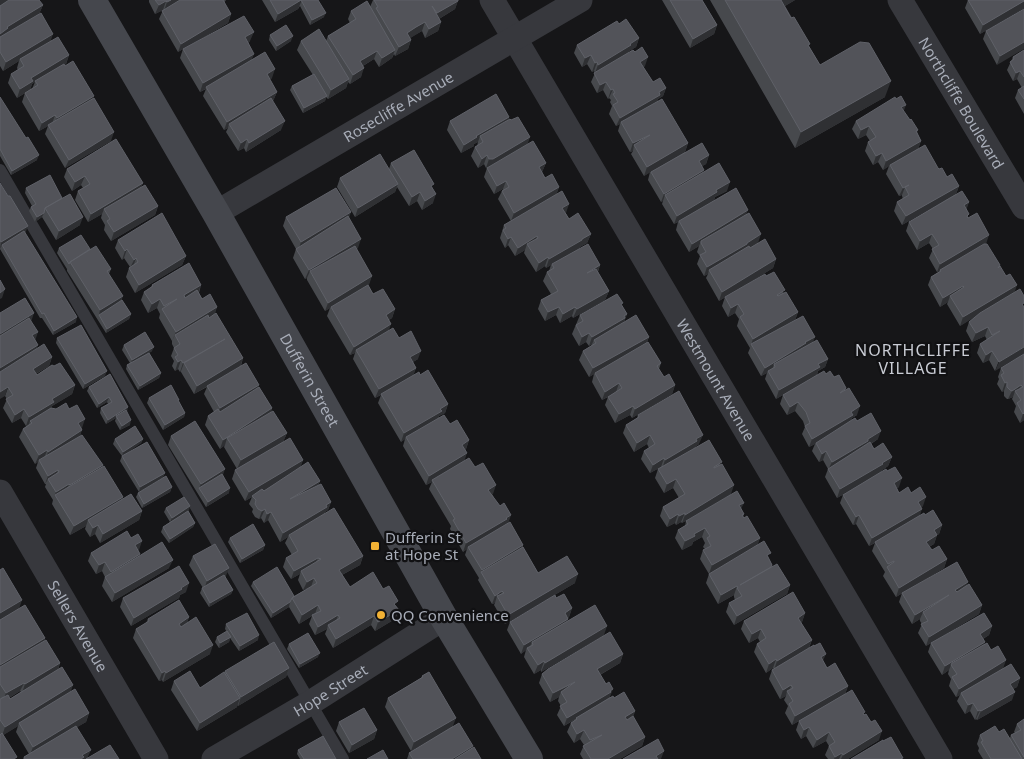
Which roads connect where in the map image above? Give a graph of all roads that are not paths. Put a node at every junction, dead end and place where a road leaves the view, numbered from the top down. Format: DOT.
graph roads {
  1 [pos="92,0"];
  2 [pos="492,0"];
  3 [pos="580,0"];
  4 [pos="900,0"];
  5 [pos="514,38"];
  6 [pos="0,170"];
  7 [pos="1024,207"];
  8 [pos="216,213"];
  9 [pos="0,492"];
  10 [pos="444,618"];
  11 [pos="310,702"];
  12 [pos="156,759"];
  13 [pos="214,759"];
  14 [pos="343,759"];
  15 [pos="529,759"];
  16 [pos="940,759"];
  1 -- 8 [label="main road, Dufferin Street"];
  2 -- 5 [label="street, Westmount Avenue"];
  3 -- 5 [label="street, Rosecliffe Avenue"];
  4 -- 7 [label="street, Northcliffe Boulevard"];
  5 -- 8 [label="street, Rosecliffe Avenue"];
  5 -- 16 [label="street, Westmount Avenue"];
  6 -- 11 [label="lane"];
  8 -- 10 [label="main road, Dufferin Street"];
  9 -- 12 [label="street, Sellers Avenue"];
  10 -- 11 [label="street, Hope Street"];
  10 -- 15 [label="main road, Dufferin Street"];
  11 -- 13 [label="street, Hope Street"];
  11 -- 14 [label="lane"];
}
